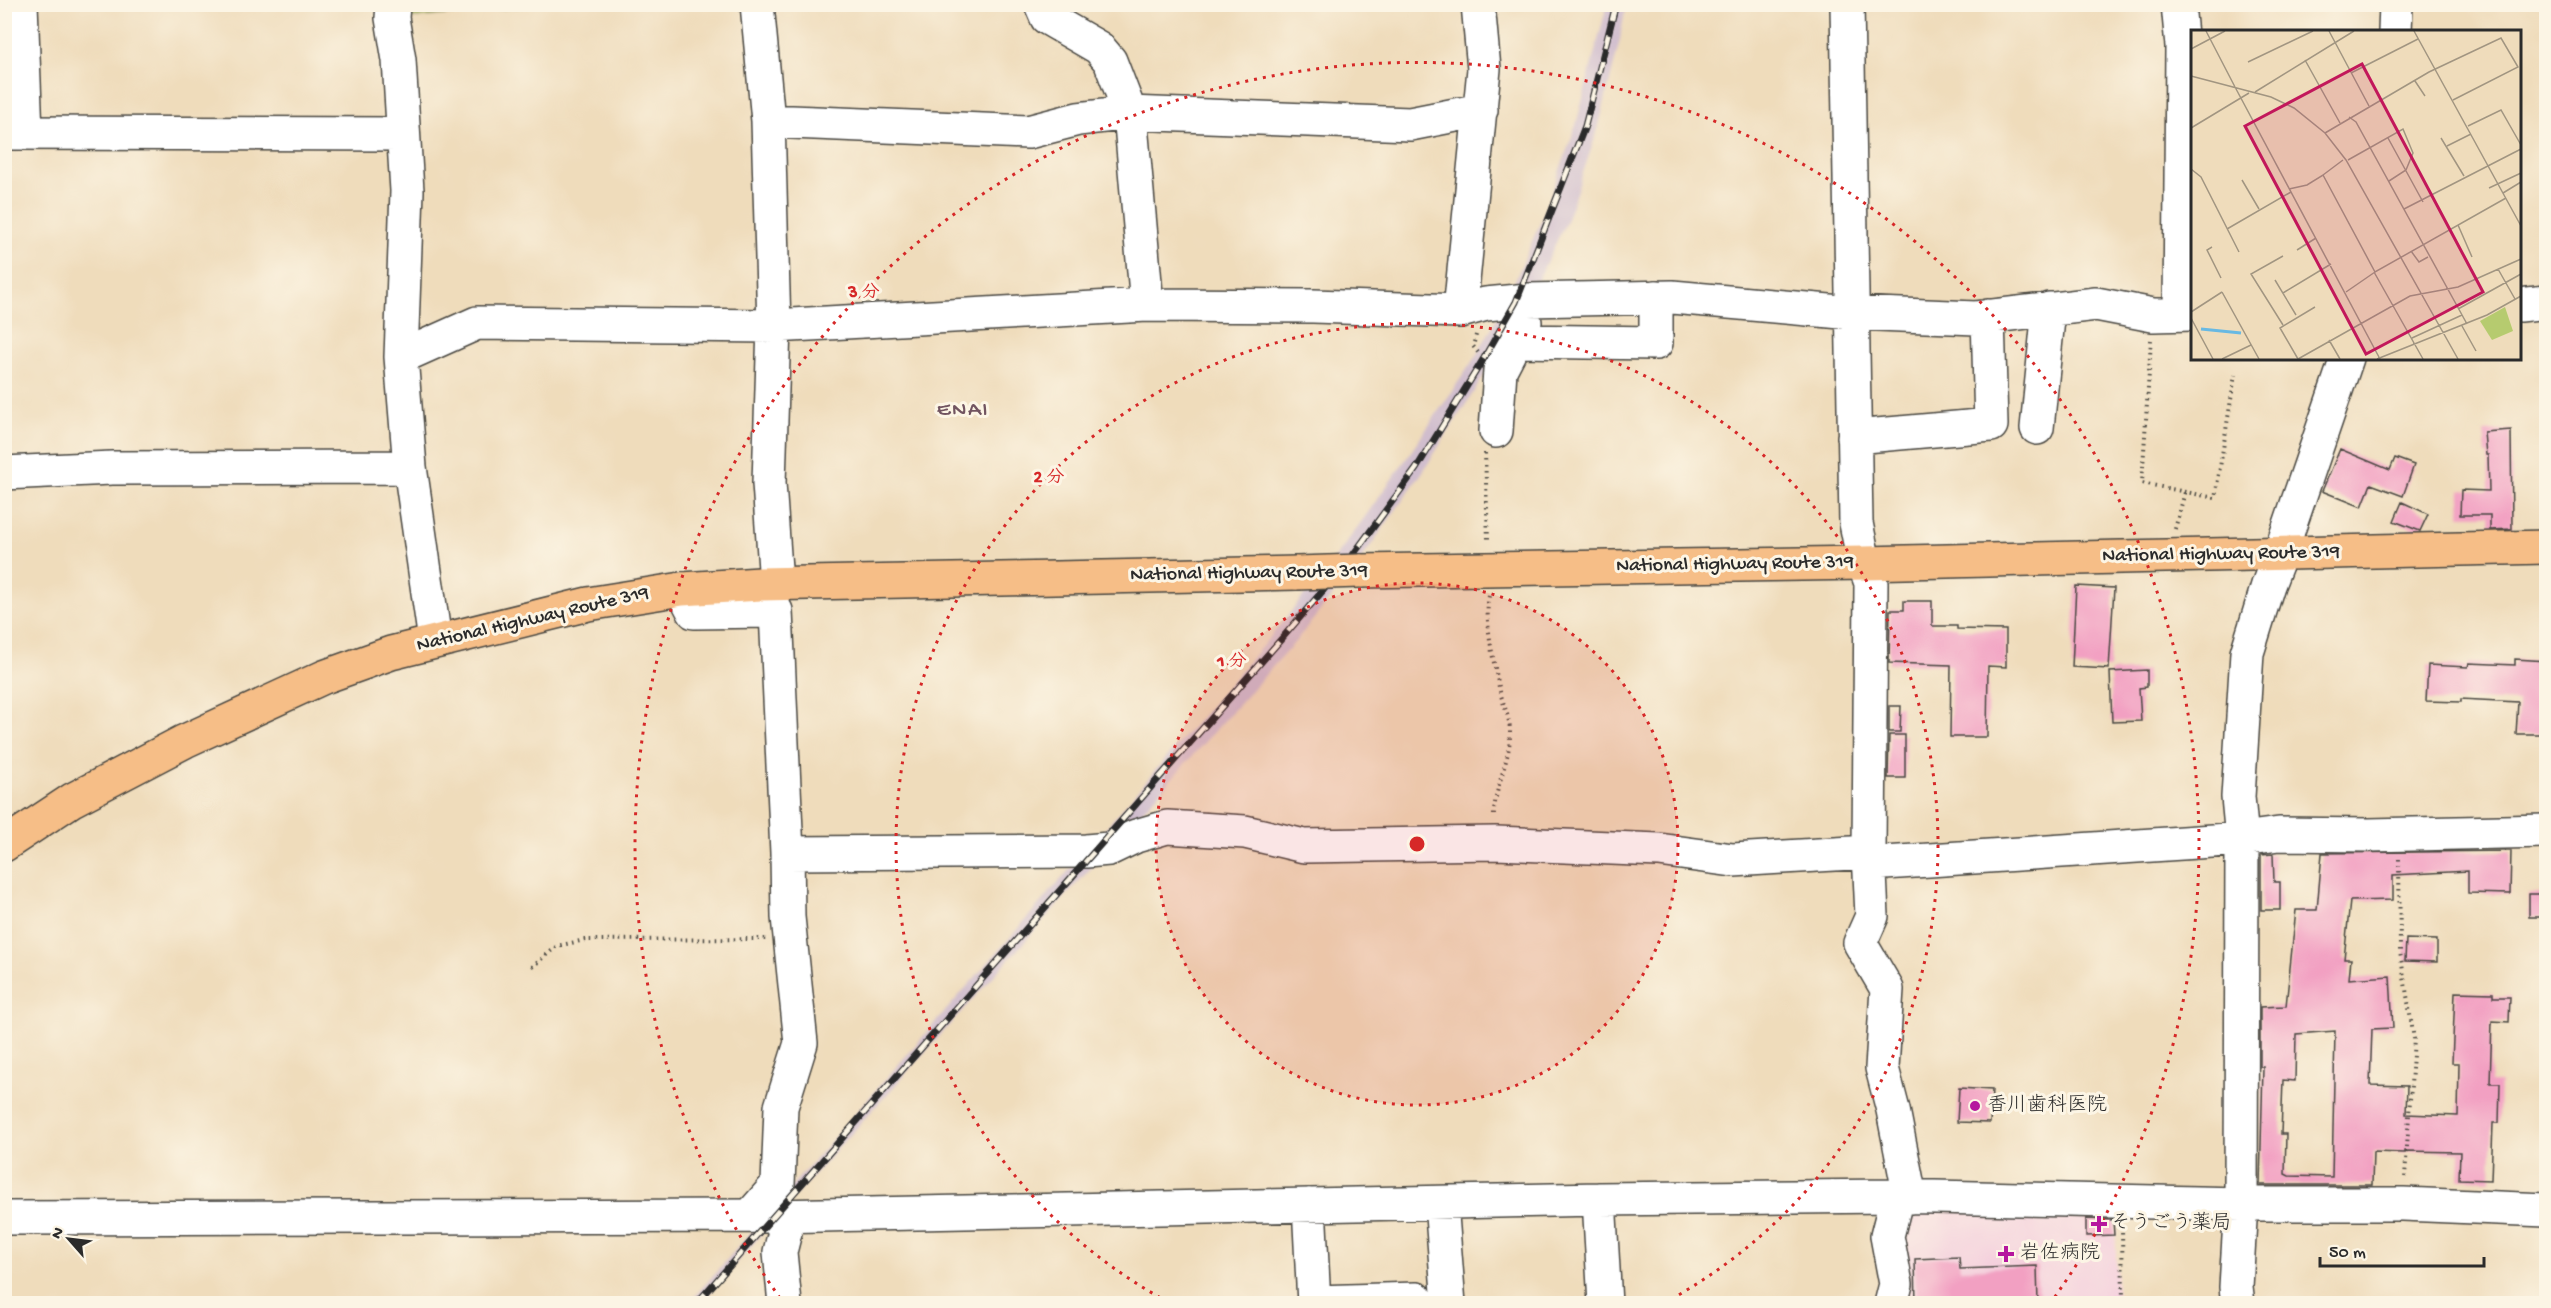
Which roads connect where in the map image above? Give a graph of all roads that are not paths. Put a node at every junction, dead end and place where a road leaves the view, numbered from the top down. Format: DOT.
graph roads {
  1 [pos="21,4"];
  2 [pos="393,4"];
  3 [pos="757,4"];
  4 [pos="1041,4"];
  5 [pos="1478,4"];
  6 [pos="1847,4"];
  7 [pos="2178,4"];
  8 [pos="2396,4"];
  9 [pos="2395,30"];
  10 [pos="1481,110"];
  11 [pos="1130,113"];
  12 [pos="768,121"];
  13 [pos="15,133"];
  14 [pos="403,134"];
  15 [pos="1656,297"];
  16 [pos="1536,300"];
  17 [pos="2547,302"];
  18 [pos="1148,304"];
  19 [pos="2521,305"];
  20 [pos="2049,309"];
  21 [pos="1460,311"];
  22 [pos="1852,313"];
  23 [pos="2175,314"];
  24 [pos="1988,316"];
  25 [pos="774,326"];
  26 [pos="1515,341"];
  27 [pos="401,357"];
  28 [pos="2345,360"];
  29 [pos="2037,428"];
  30 [pos="1496,431"];
  31 [pos="1854,437"];
  32 [pos="410,467"];
  33 [pos="4,473"];
  34 [pos="2547,547"];
  35 [pos="2280,554"];
  36 [pos="1864,563"];
  37 [pos="775,569"];
  38 [pos="682,589"];
  39 [pos="435,641"];
  40 [pos="2547,831"];
  41 [pos="2242,839"];
  42 [pos="4,845"];
  43 [pos="787,853"];
  44 [pos="1869,858"];
  45 [pos="1903,1197"];
  46 [pos="1599,1199"];
  47 [pos="1441,1203"];
  48 [pos="2241,1204"];
  49 [pos="1309,1205"];
  50 [pos="2547,1210"];
  51 [pos="751,1215"];
  52 [pos="789,1216"];
  53 [pos="4,1218"];
  54 [pos="1417,1299"];
  55 [pos="1314,1303"];
  56 [pos="785,1304"];
  57 [pos="1449,1304"];
  58 [pos="1605,1304"];
  59 [pos="1892,1304"];
  60 [pos="2238,1304"];
  1 -- 13 [label="street"];
  2 -- 14 [label="street"];
  3 -- 12 [label="street"];
  4 -- 11 [label="street"];
  5 -- 10 [label="street"];
  6 -- 22 [label="street"];
  7 -- 23 [label="street"];
  8 -- 9 [label="street"];
  10 -- 11 [label="street"];
  10 -- 21 [label="street"];
  11 -- 12 [label="street"];
  11 -- 18 [label="street"];
  12 -- 25 [label="street"];
  13 -- 14 [label="street"];
  14 -- 27 [label="street"];
  15 -- 16 [label="street"];
  15 -- 22 [label="street"];
  15 -- 26 [label="street"];
  16 -- 21 [label="street"];
  16 -- 26 [label="street"];
  17 -- 19 [label="street"];
  18 -- 21 [label="street"];
  18 -- 25 [label="street"];
  20 -- 23 [label="street"];
  20 -- 24 [label="street"];
  20 -- 29 [label="street"];
  22 -- 24 [label="street"];
  22 -- 31 [label="street"];
  24 -- 31 [label="street"];
  25 -- 27 [label="street"];
  25 -- 37 [label="street"];
  26 -- 30 [label="street"];
  27 -- 32 [label="street"];
  28 -- 35 [label="street"];
  31 -- 36 [label="street"];
  32 -- 33 [label="street"];
  32 -- 39 [label="street"];
  34 -- 35 [label="highway, National Highway Route 319"];
  35 -- 36 [label="highway, National Highway Route 319"];
  35 -- 41 [label="street"];
  36 -- 38 [label="highway, National Highway Route 319, bridge"];
  36 -- 44 [label="street"];
  38 -- 39 [label="highway, National Highway Route 319"];
  38 -- 43 [label="street"];
  39 -- 42 [label="highway, National Highway Route 319"];
  40 -- 41 [label="street"];
  41 -- 44 [label="street"];
  41 -- 48 [label="street"];
  43 -- 44 [label="street"];
  43 -- 51 [label="street"];
  44 -- 45 [label="street"];
  45 -- 46 [label="street"];
  45 -- 48 [label="street"];
  45 -- 59 [label="street"];
  46 -- 47 [label="street"];
  46 -- 58 [label="street"];
  47 -- 49 [label="street"];
  47 -- 57 [label="street"];
  48 -- 50 [label="street"];
  48 -- 60 [label="street"];
  49 -- 52 [label="street"];
  49 -- 55 [label="street"];
  51 -- 52 [label="street"];
  51 -- 53 [label="street"];
  52 -- 56 [label="street"];
  54 -- 55 [label="street"];
}
